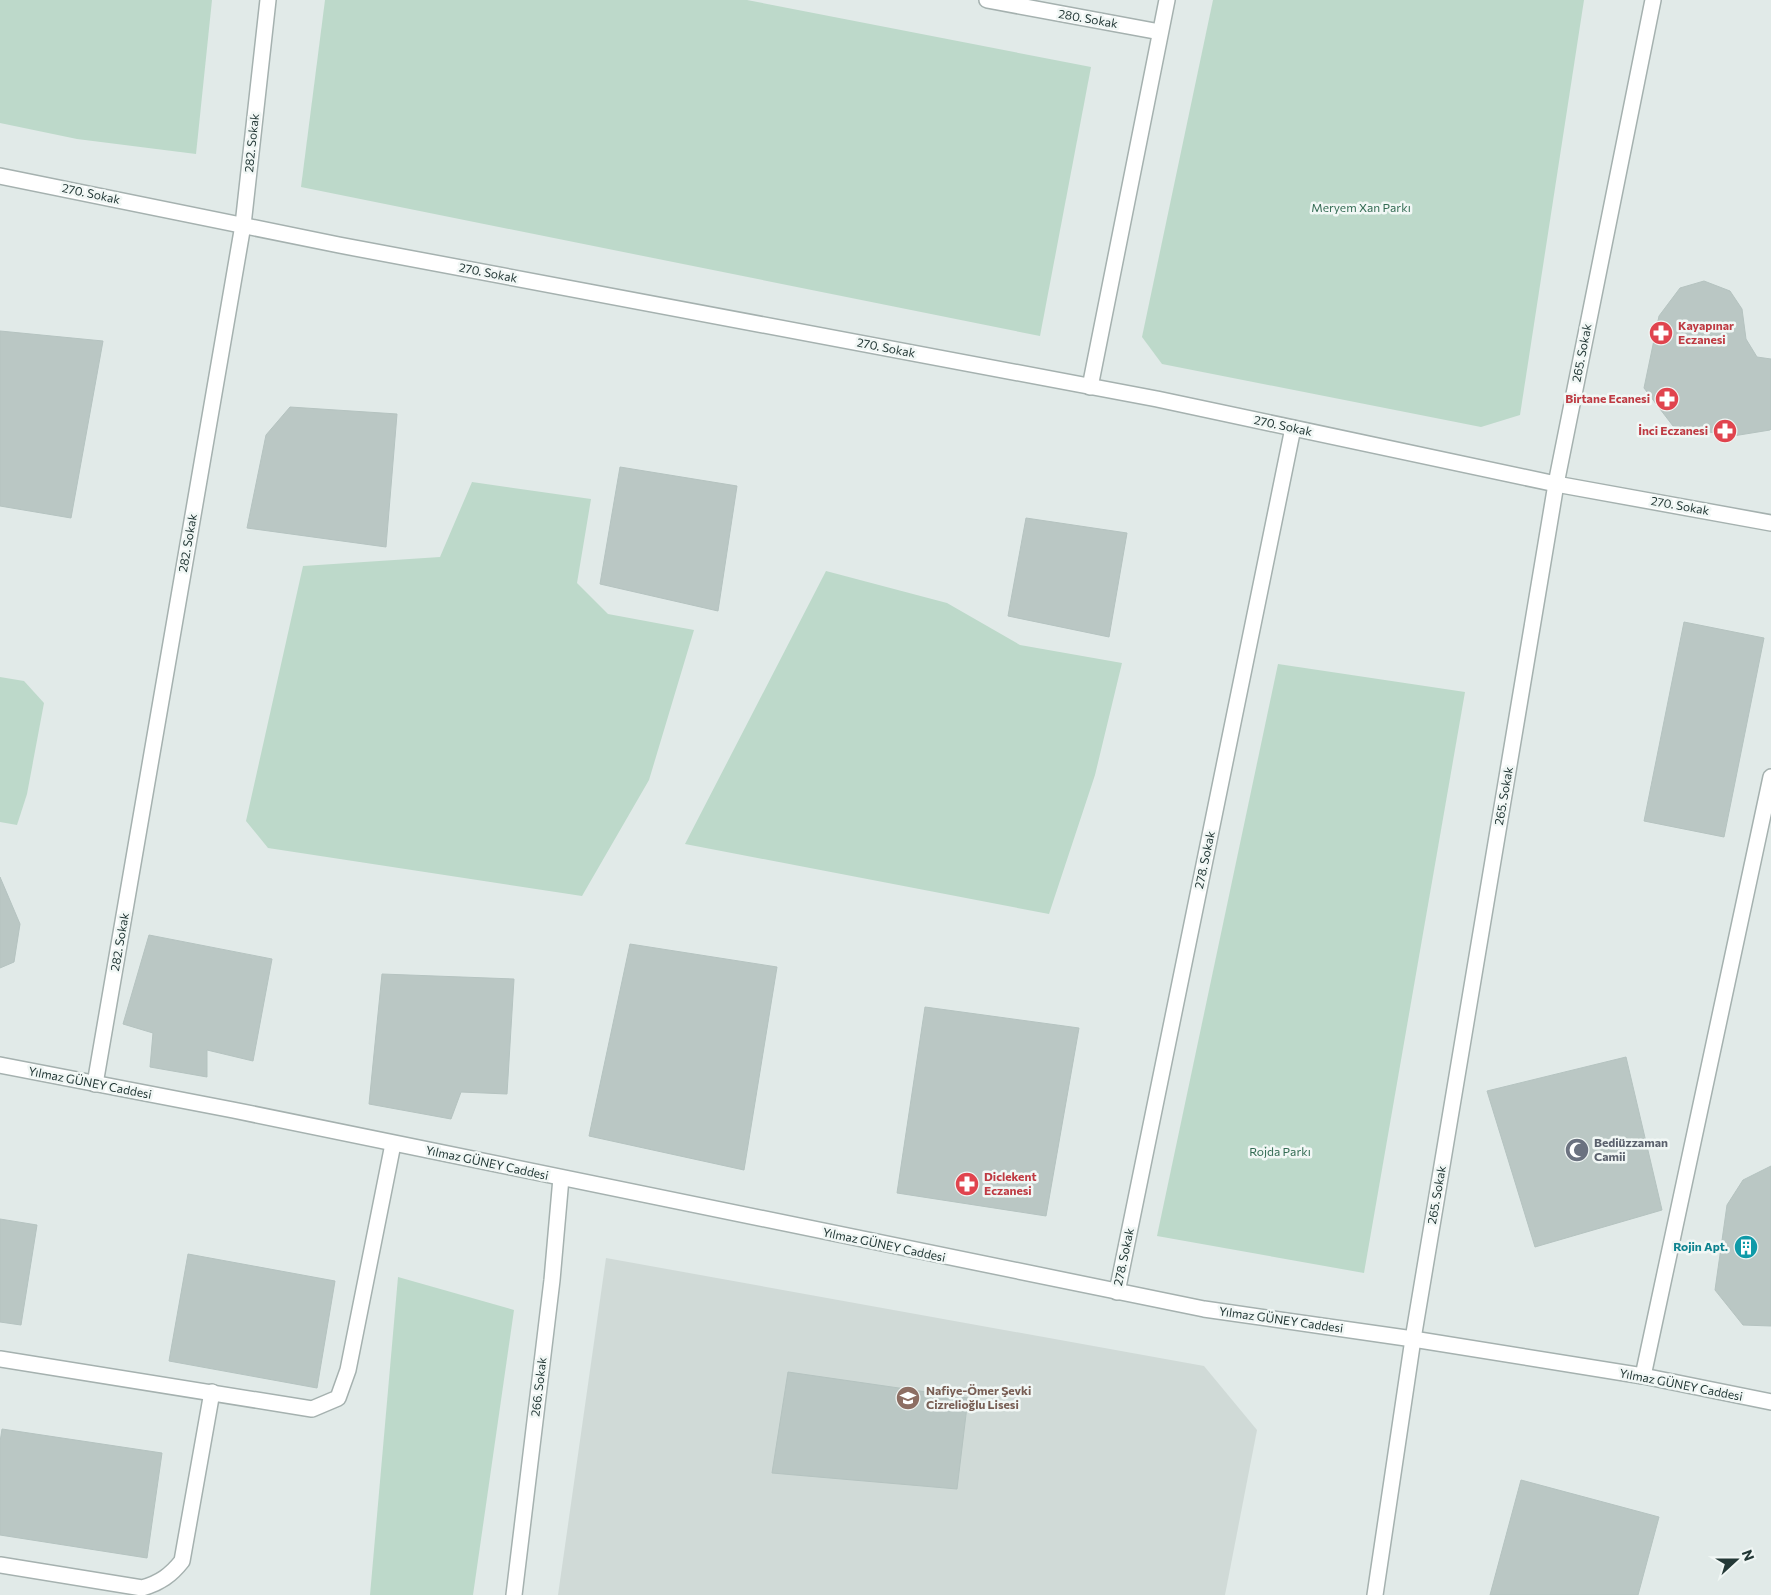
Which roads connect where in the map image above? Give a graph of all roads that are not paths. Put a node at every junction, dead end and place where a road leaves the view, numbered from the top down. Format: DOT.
graph roads {
  1 [pos="268,0"];
  2 [pos="987,0"];
  3 [pos="1167,0"];
  4 [pos="1653,0"];
  5 [pos="1160,32"];
  6 [pos="0,176"];
  7 [pos="242,225"];
  8 [pos="1090,387"];
  9 [pos="1293,428"];
  10 [pos="1556,484"];
  11 [pos="1771,523"];
  12 [pos="1771,777"];
  13 [pos="0,1065"];
  14 [pos="95,1084"];
  15 [pos="393,1144"];
  16 [pos="561,1178"];
  17 [pos="1116,1292"];
  18 [pos="1413,1338"];
  19 [pos="0,1359"];
  20 [pos="1643,1376"];
  21 [pos="212,1392"];
  22 [pos="1771,1402"];
  23 [pos="0,1565"];
  24 [pos="514,1595"];
  25 [pos="1375,1595"];
  1 -- 7 [label="street, 282. Sokak"];
  2 -- 5 [label="street, 280. Sokak"];
  3 -- 5 [label="street"];
  4 -- 10 [label="street, 265. Sokak"];
  5 -- 8 [label="street"];
  6 -- 7 [label="street, 270. Sokak"];
  7 -- 8 [label="street, 270. Sokak"];
  7 -- 14 [label="street, 282. Sokak"];
  8 -- 9 [label="street, 270. Sokak"];
  9 -- 10 [label="street, 270. Sokak"];
  9 -- 17 [label="street, 278. Sokak"];
  10 -- 11 [label="street, 270. Sokak"];
  10 -- 18 [label="street, 265. Sokak"];
  12 -- 20 [label="street"];
  13 -- 14 [label="street, Yılmaz GÜNEY Caddesi"];
  14 -- 15 [label="street, Yılmaz GÜNEY Caddesi"];
  15 -- 16 [label="street, Yılmaz GÜNEY Caddesi"];
  15 -- 21 [label="street"];
  16 -- 17 [label="street, Yılmaz GÜNEY Caddesi"];
  16 -- 24 [label="street, 266. Sokak"];
  17 -- 18 [label="street, Yılmaz GÜNEY Caddesi"];
  18 -- 20 [label="street, Yılmaz GÜNEY Caddesi"];
  18 -- 25 [label="street, 265. Sokak"];
  19 -- 21 [label="street"];
  20 -- 22 [label="street, Yılmaz GÜNEY Caddesi"];
  21 -- 23 [label="street"];
}
